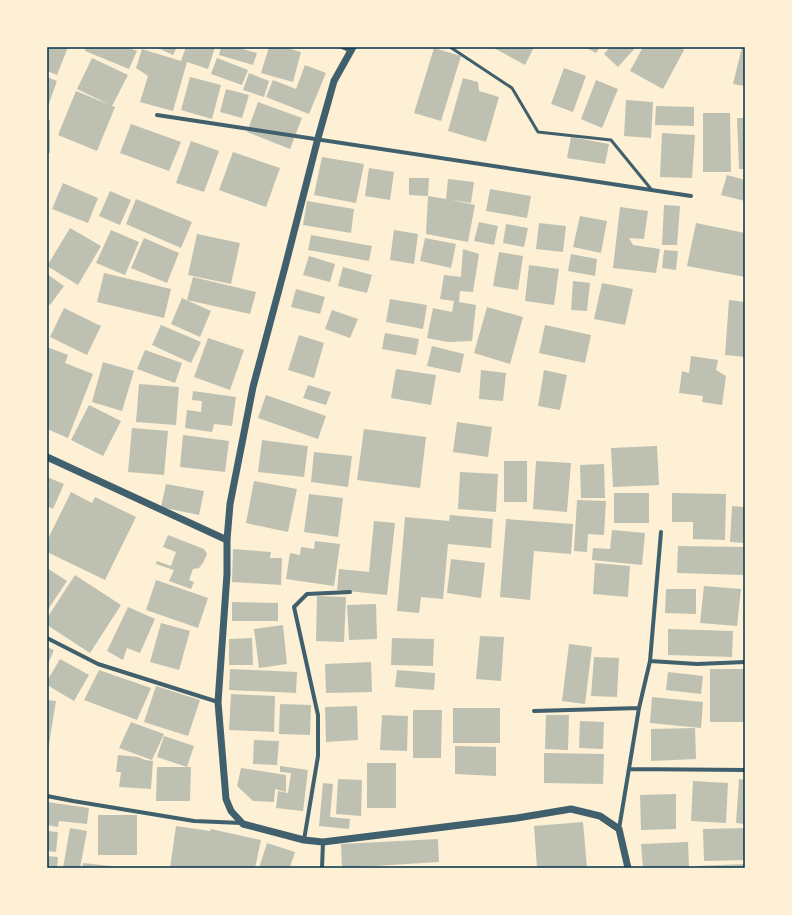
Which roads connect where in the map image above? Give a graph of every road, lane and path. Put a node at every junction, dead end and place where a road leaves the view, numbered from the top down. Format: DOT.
graph roads {
  1 [pos="342,47"];
  2 [pos="450,47"];
  3 [pos="352,49"];
  4 [pos="157,115"];
  5 [pos="318,138"];
  6 [pos="651,189"];
  7 [pos="691,196"];
  8 [pos="47,457"];
  9 [pos="661,532"];
  10 [pos="227,540"];
  11 [pos="350,592"];
  12 [pos="47,638"];
  13 [pos="650,661"];
  14 [pos="745,662"];
  15 [pos="218,702"];
  16 [pos="639,708"];
  17 [pos="534,711"];
  18 [pos="629,769"];
  19 [pos="745,770"];
  20 [pos="47,796"];
  21 [pos="243,824"];
  22 [pos="619,829"];
  23 [pos="304,840"];
  24 [pos="323,842"];
  25 [pos="322,868"];
  26 [pos="628,868"];
  1 -- 3 [label="street"];
  2 -- 6 [label="lane"];
  3 -- 5 [label="street"];
  4 -- 5 [label="street"];
  5 -- 6 [label="street"];
  5 -- 10 [label="street"];
  6 -- 7 [label="street"];
  8 -- 10 [label="street"];
  9 -- 13 [label="street"];
  10 -- 15 [label="street"];
  11 -- 23 [label="street"];
  12 -- 15 [label="street"];
  13 -- 14 [label="street"];
  13 -- 16 [label="street"];
  15 -- 21 [label="street"];
  16 -- 17 [label="street"];
  16 -- 18 [label="street"];
  18 -- 19 [label="street"];
  18 -- 22 [label="street"];
  20 -- 21 [label="street"];
  21 -- 23 [label="street"];
  22 -- 24 [label="street"];
  22 -- 26 [label="street"];
  23 -- 24 [label="street"];
  24 -- 25 [label="street"];
}
